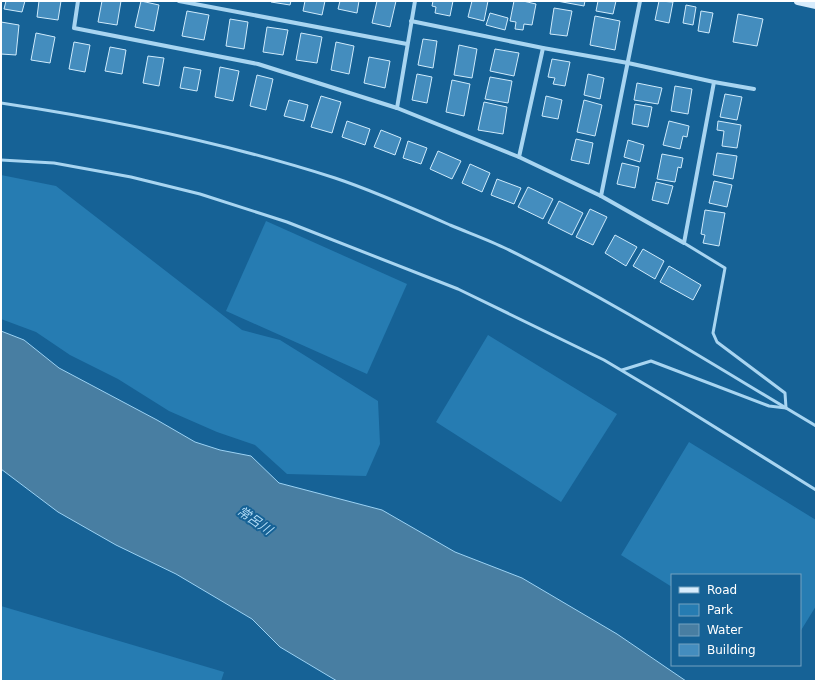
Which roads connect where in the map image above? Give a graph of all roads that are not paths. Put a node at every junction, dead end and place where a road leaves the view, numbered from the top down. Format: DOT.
graph roads {
  1 [pos="78,1"];
  2 [pos="179,1"];
  3 [pos="415,1"];
  4 [pos="640,1"];
  5 [pos="798,1"];
  6 [pos="816,5"];
  7 [pos="411,21"];
  8 [pos="407,44"];
  9 [pos="543,48"];
  10 [pos="628,62"];
  11 [pos="714,82"];
  12 [pos="754,89"];
  13 [pos="1,103"];
  14 [pos="397,108"];
  15 [pos="519,156"];
  16 [pos="1,160"];
  17 [pos="601,196"];
  18 [pos="684,243"];
  19 [pos="622,370"];
  20 [pos="786,408"];
  21 [pos="816,426"];
  22 [pos="816,490"];
  1 -- 14 [label="street"];
  2 -- 8 [label="street"];
  3 -- 7 [label="street"];
  4 -- 10 [label="street"];
  5 -- 6 [label="main road"];
  7 -- 8 [label="street"];
  7 -- 9 [label="street"];
  8 -- 14 [label="street"];
  9 -- 10 [label="street"];
  9 -- 15 [label="street"];
  10 -- 11 [label="street"];
  10 -- 17 [label="street"];
  11 -- 12 [label="street"];
  11 -- 18 [label="street"];
  13 -- 20 [label="lane"];
  14 -- 15 [label="street"];
  15 -- 17 [label="street"];
  16 -- 19 [label="lane"];
  17 -- 18 [label="street"];
  18 -- 20 [label="lane"];
  19 -- 20 [label="lane"];
  19 -- 22 [label="lane"];
  20 -- 21 [label="lane"];
}
